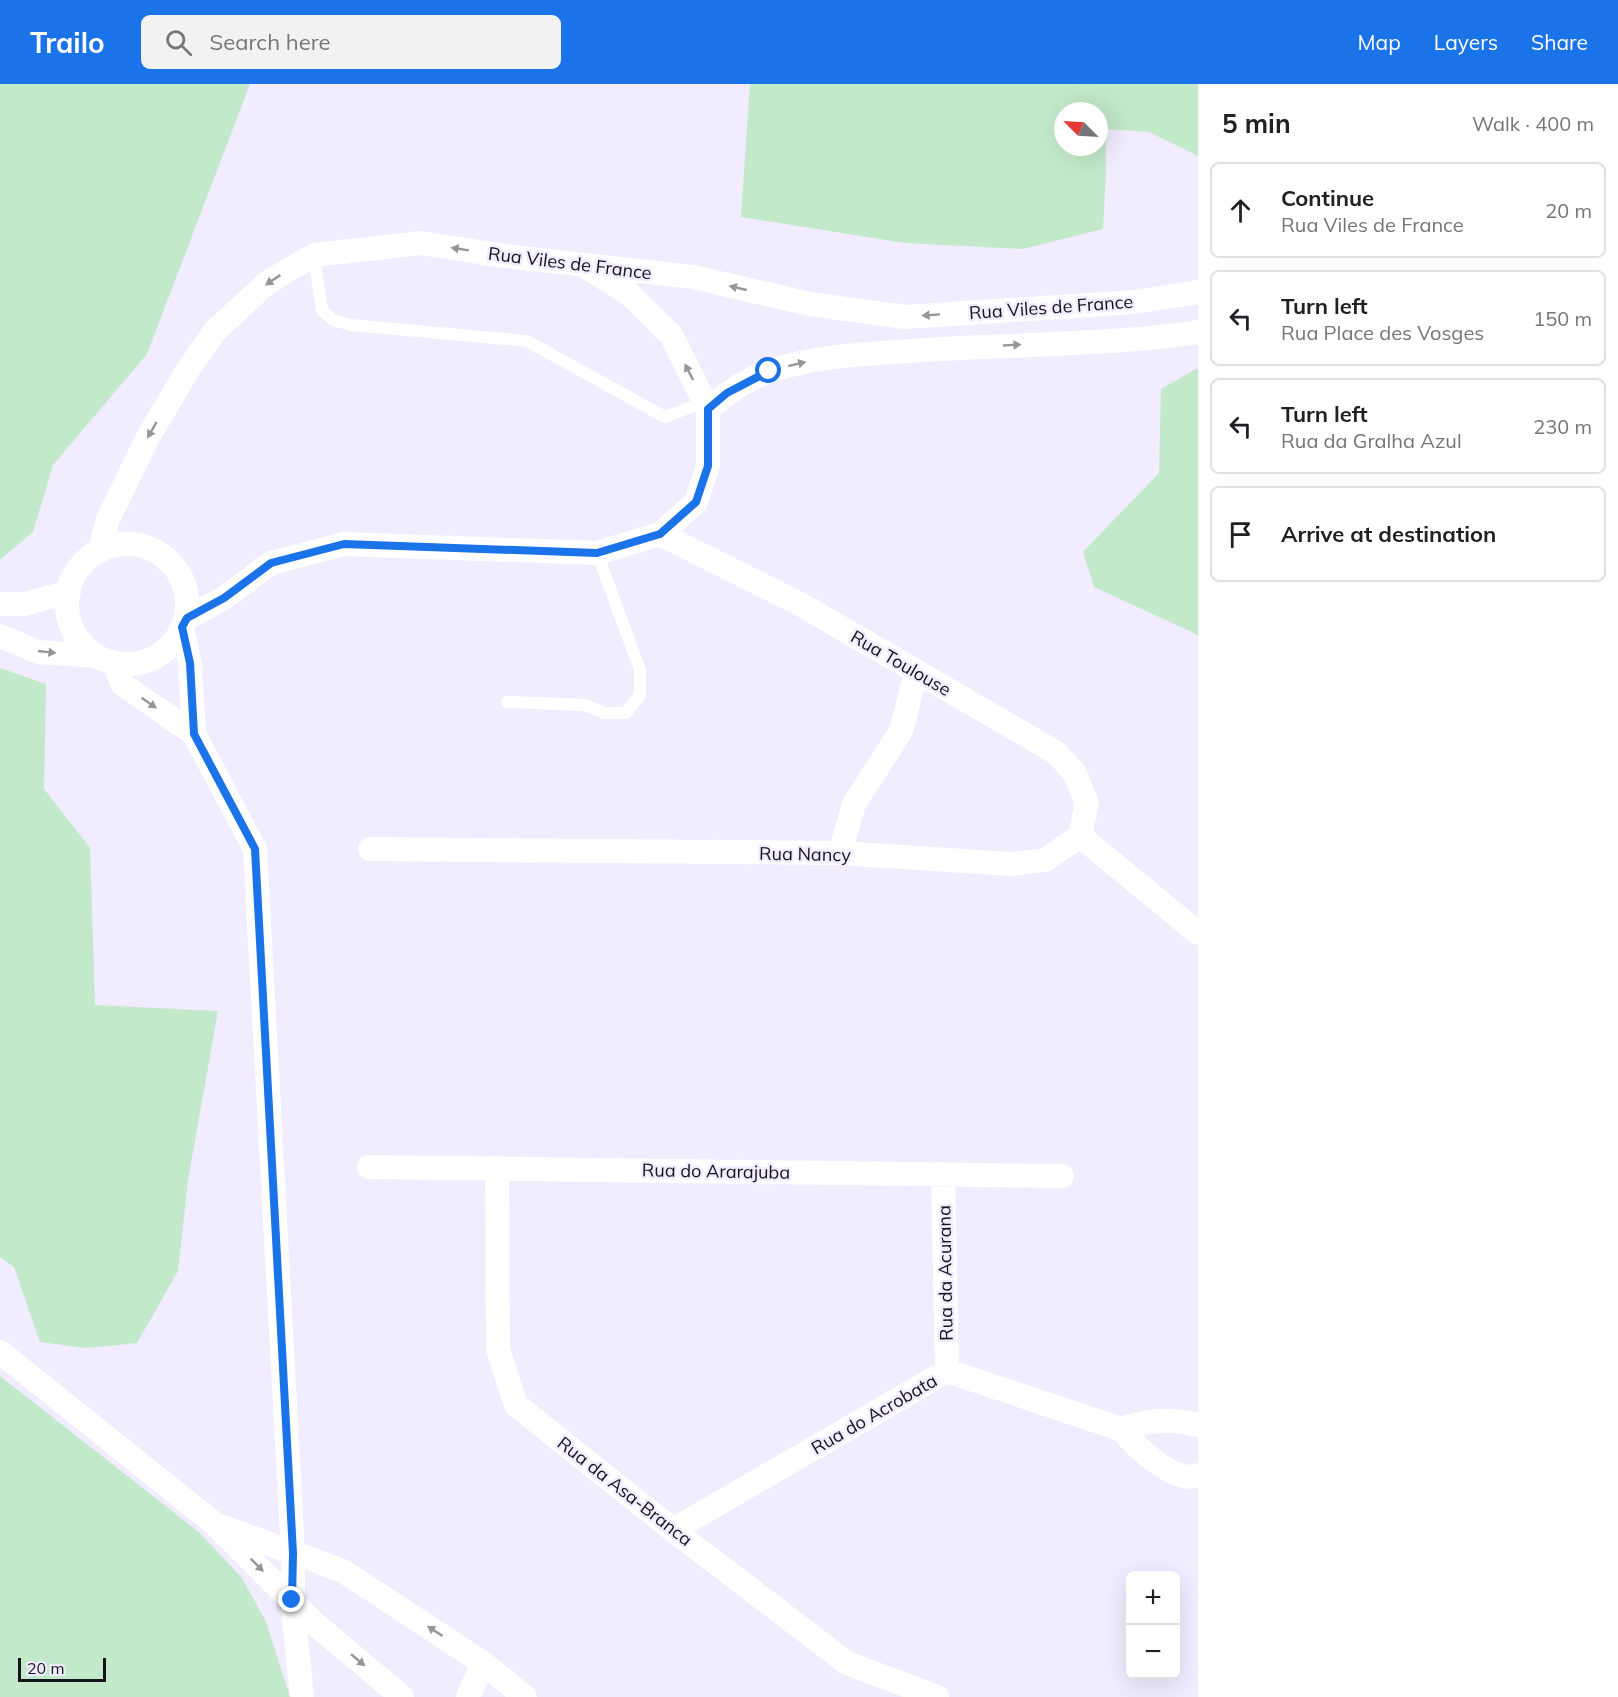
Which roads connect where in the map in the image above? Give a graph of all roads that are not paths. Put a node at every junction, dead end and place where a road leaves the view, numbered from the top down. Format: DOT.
graph roads {
  1 [pos="314,255"];
  2 [pos="581,264"];
  3 [pos="1198,292"];
  4 [pos="1198,332"];
  5 [pos="706,405"];
  6 [pos="660,534"];
  7 [pos="99,551"];
  8 [pos="597,553"];
  9 [pos="69,592"];
  10 [pos="0,604"];
  11 [pos="185,622"];
  12 [pos="0,636"];
  13 [pos="106,659"];
  14 [pos="916,673"];
  15 [pos="507,702"];
  16 [pos="194,734"];
  17 [pos="1080,836"];
  18 [pos="370,849"];
  19 [pos="840,853"];
  20 [pos="1198,933"];
  21 [pos="369,1167"];
  22 [pos="497,1168"];
  23 [pos="943,1174"];
  24 [pos="1062,1176"];
  25 [pos="0,1352"];
  26 [pos="947,1371"];
  27 [pos="1198,1425"];
  28 [pos="1121,1430"];
  29 [pos="1198,1475"];
  30 [pos="215,1524"];
  31 [pos="673,1530"];
  32 [pos="293,1553"];
  33 [pos="292,1600"];
  34 [pos="483,1663"];
  35 [pos="302,1697"];
  36 [pos="402,1697"];
  37 [pos="468,1697"];
  38 [pos="525,1697"];
  39 [pos="937,1697"];
  2 -- 1 [label="street, Rua Viles de France, one-way"];
  1 -- 5 [label="lane"];
  1 -- 7 [label="street, Rua Viles de France, one-way"];
  3 -- 2 [label="street, Rua Viles de France, one-way"];
  5 -- 2 [label="street, one-way"];
  5 -- 4 [label="street, Rua Viles de France, one-way"];
  5 -- 6 [label="street"];
  6 -- 8 [label="street"];
  6 -- 14 [label="street, Rua Toulouse"];
  7 -- 9 [label="street"];
  7 -- 11 [label="street"];
  8 -- 11 [label="street"];
  8 -- 15 [label="lane"];
  9 -- 10 [label="street"];
  9 -- 13 [label="street"];
  11 -- 13 [label="street"];
  11 -- 16 [label="street"];
  12 -- 13 [label="street, one-way"];
  13 -- 16 [label="street, one-way"];
  14 -- 17 [label="street, Rua Toulouse"];
  14 -- 19 [label="street"];
  16 -- 32 [label="street"];
  17 -- 19 [label="street, Rua Nancy"];
  17 -- 20 [label="street"];
  18 -- 19 [label="street, Rua Nancy"];
  21 -- 22 [label="street, Rua do Ararajuba"];
  22 -- 23 [label="street, Rua do Ararajuba"];
  22 -- 31 [label="street, Rua da Asa-Branca"];
  23 -- 24 [label="street, Rua do Ararajuba"];
  23 -- 26 [label="street, Rua da Acurana"];
  25 -- 30 [label="street"];
  26 -- 28 [label="street, Rua do Acrobata"];
  26 -- 31 [label="street, Rua do Acrobata"];
  27 -- 28 [label="street"];
  28 -- 29 [label="street, Rua do Acrobata"];
  30 -- 32 [label="street"];
  30 -- 33 [label="street, one-way"];
  31 -- 39 [label="street, Rua da Asa-Branca"];
  32 -- 33 [label="street"];
  34 -- 32 [label="street, one-way"];
  33 -- 35 [label="street"];
  33 -- 36 [label="street, one-way"];
  34 -- 37 [label="street"];
  34 -- 38 [label="street"];
}
